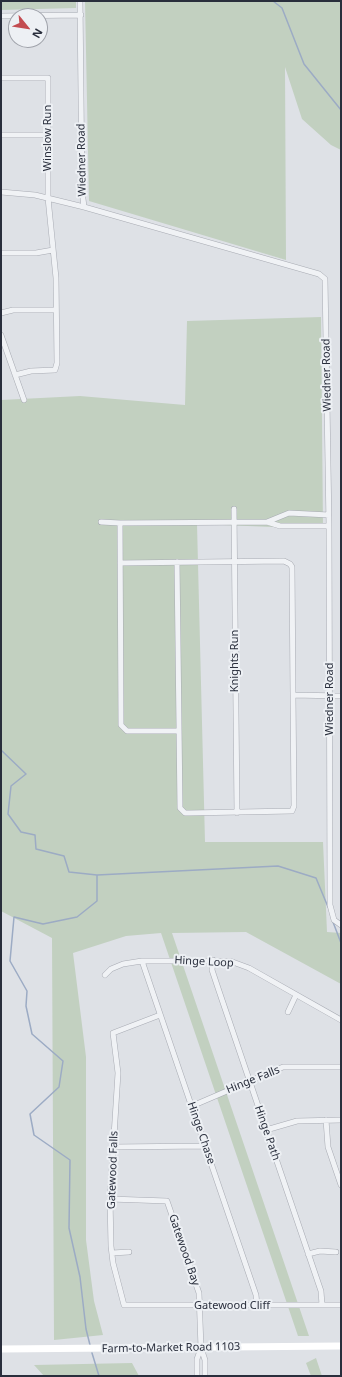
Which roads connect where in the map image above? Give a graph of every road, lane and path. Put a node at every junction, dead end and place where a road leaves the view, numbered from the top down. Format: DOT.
graph roads {
  1 [pos="80,1"];
  2 [pos="81,15"];
  3 [pos="1,16"];
  4 [pos="1,78"];
  5 [pos="1,135"];
  6 [pos="48,135"];
  7 [pos="1,192"];
  8 [pos="48,198"];
  9 [pos="84,207"];
  10 [pos="53,250"];
  11 [pos="1,253"];
  12 [pos="56,310"];
  13 [pos="1,313"];
  14 [pos="1,335"];
  15 [pos="15,375"];
  16 [pos="24,400"];
  17 [pos="234,509"];
  18 [pos="329,515"];
  19 [pos="101,522"];
  20 [pos="234,522"];
  21 [pos="267,522"];
  22 [pos="120,524"];
  23 [pos="329,526"];
  24 [pos="177,562"];
  25 [pos="234,562"];
  26 [pos="120,563"];
  27 [pos="293,695"];
  28 [pos="330,696"];
  29 [pos="341,696"];
  30 [pos="178,731"];
  31 [pos="237,813"];
  32 [pos="341,926"];
  33 [pos="213,960"];
  34 [pos="142,961"];
  35 [pos="105,975"];
  36 [pos="296,995"];
  37 [pos="288,1012"];
  38 [pos="160,1015"];
  39 [pos="341,1020"];
  40 [pos="341,1067"];
  41 [pos="249,1080"];
  42 [pos="192,1106"];
  43 [pos="326,1120"];
  44 [pos="341,1120"];
  45 [pos="266,1130"];
  46 [pos="205,1146"];
  47 [pos="113,1147"];
  48 [pos="341,1185"];
  49 [pos="110,1199"];
  50 [pos="128,1252"];
  51 [pos="336,1252"];
  52 [pos="112,1253"];
  53 [pos="308,1254"];
  54 [pos="124,1305"];
  55 [pos="257,1305"];
  56 [pos="322,1305"];
  57 [pos="341,1305"];
  58 [pos="200,1306"];
  59 [pos="341,1346"];
  60 [pos="201,1348"];
  61 [pos="1,1349"];
  62 [pos="196,1376"];
  63 [pos="205,1376"];
  1 -- 2 [label="street, Wiedner Road"];
  2 -- 3 [label="street"];
  2 -- 9 [label="street, Wiedner Road"];
  4 -- 6 [label="street, Winslow Run"];
  5 -- 6 [label="street"];
  6 -- 8 [label="street, Winslow Run"];
  7 -- 8 [label="street"];
  8 -- 9 [label="street"];
  8 -- 10 [label="street, Winslow Run"];
  9 -- 18 [label="street, Wiedner Road"];
  10 -- 11 [label="street"];
  10 -- 12 [label="street, Winslow Run"];
  12 -- 13 [label="street"];
  12 -- 15 [label="street, Winslow Run"];
  14 -- 15 [label="street"];
  15 -- 16 [label="street"];
  17 -- 20 [label="street, Knights Run"];
  18 -- 21 [label="street"];
  18 -- 23 [label="street, Wiedner Road"];
  19 -- 22 [label="street"];
  20 -- 21 [label="street"];
  20 -- 22 [label="street"];
  20 -- 25 [label="street, Knights Run"];
  21 -- 23 [label="street"];
  22 -- 26 [label="street"];
  23 -- 28 [label="street, Wiedner Road"];
  24 -- 25 [label="street"];
  24 -- 26 [label="street"];
  24 -- 30 [label="street"];
  25 -- 27 [label="street"];
  25 -- 31 [label="street, Knights Run"];
  26 -- 30 [label="street"];
  27 -- 28 [label="street"];
  27 -- 31 [label="street"];
  28 -- 29 [label="street"];
  28 -- 32 [label="street, Wiedner Road"];
  30 -- 31 [label="street"];
  33 -- 34 [label="street, Hinge Loop"];
  33 -- 36 [label="street, Hinge Loop"];
  33 -- 41 [label="street, Hinge Path"];
  34 -- 35 [label="street, Hinge Loop"];
  34 -- 38 [label="street, Hinge Chase"];
  36 -- 37 [label="street"];
  36 -- 39 [label="street, Hinge Loop"];
  38 -- 42 [label="street, Hinge Chase"];
  38 -- 47 [label="street, Gatewood Falls"];
  40 -- 41 [label="street, Hinge Falls"];
  41 -- 42 [label="street, Hinge Falls"];
  41 -- 45 [label="street, Hinge Path"];
  42 -- 46 [label="street, Hinge Chase"];
  43 -- 44 [label="street"];
  43 -- 45 [label="street"];
  43 -- 48 [label="street"];
  45 -- 53 [label="street, Hinge Path"];
  46 -- 47 [label="street"];
  46 -- 55 [label="street, Hinge Chase"];
  47 -- 49 [label="street, Gatewood Falls"];
  49 -- 52 [label="street, Gatewood Falls"];
  49 -- 58 [label="street, Gatewood Bay"];
  50 -- 52 [label="street"];
  51 -- 53 [label="street"];
  52 -- 54 [label="street, Gatewood Falls"];
  53 -- 56 [label="street, Hinge Path"];
  54 -- 58 [label="street, Gatewood Cliff"];
  55 -- 56 [label="street, Gatewood Cliff"];
  55 -- 58 [label="street, Gatewood Cliff"];
  56 -- 57 [label="street, Gatewood Cliff"];
  58 -- 60 [label="street, Gatewood Bay"];
  59 -- 60 [label="main road, Farm-to-Market Road 1103"];
  60 -- 61 [label="main road, Farm-to-Market Road 1103"];
  60 -- 62 [label="street"];
  60 -- 63 [label="street"];
}
